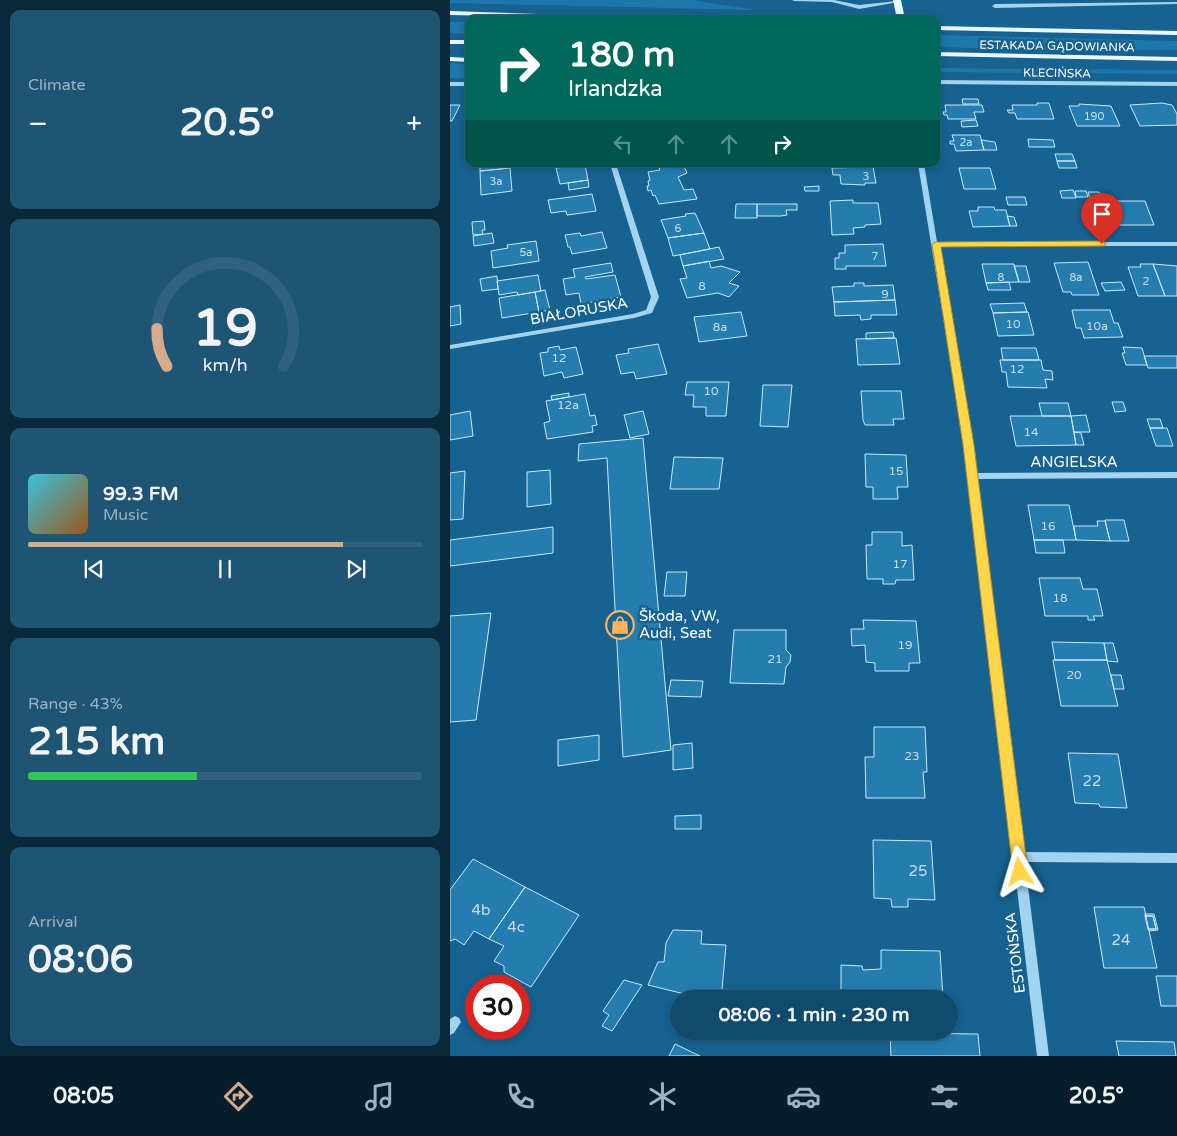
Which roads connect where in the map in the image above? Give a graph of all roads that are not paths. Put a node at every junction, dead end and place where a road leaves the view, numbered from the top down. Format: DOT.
graph roads {
  1 [pos="794,0"];
  2 [pos="897,1"];
  3 [pos="1097,2"];
  4 [pos="1177,3"];
  5 [pos="994,6"];
  6 [pos="450,14"];
  7 [pos="485,15"];
  8 [pos="900,15"];
  9 [pos="940,28"];
  10 [pos="1177,32"];
  11 [pos="450,42"];
  12 [pos="465,42"];
  13 [pos="940,56"];
  14 [pos="450,59"];
  15 [pos="1177,59"];
  16 [pos="465,60"];
  17 [pos="940,82"];
  18 [pos="450,84"];
  19 [pos="465,84"];
  20 [pos="1177,84"];
  21 [pos="614,167"];
  22 [pos="922,167"];
  23 [pos="936,244"];
  24 [pos="1177,244"];
  25 [pos="450,347"];
  26 [pos="1177,475"];
  27 [pos="971,476"];
  28 [pos="1019,857"];
  29 [pos="1177,858"];
  30 [pos="1042,1056"];
  1 -- 2 [label="street"];
  2 -- 8 [label="main road"];
  3 -- 4 [label="street"];
  3 -- 5 [label="street"];
  6 -- 7 [label="main road"];
  9 -- 10 [label="main road, ESTAKADA GĄDOWIANKA"];
  11 -- 12 [label="main road"];
  13 -- 15 [label="main road, ESTAKADA GĄDOWIANKA"];
  14 -- 16 [label="main road"];
  17 -- 20 [label="street, KLECIŃSKA"];
  18 -- 19 [label="street"];
  21 -- 25 [label="street, BIAŁORUSKA"];
  22 -- 23 [label="street, ESTOŃSKA"];
  23 -- 24 [label="street"];
  23 -- 27 [label="street, ESTOŃSKA"];
  26 -- 27 [label="street, ANGIELSKA"];
  27 -- 28 [label="street, ESTOŃSKA"];
  28 -- 29 [label="street"];
  28 -- 30 [label="street, ESTOŃSKA"];
}
